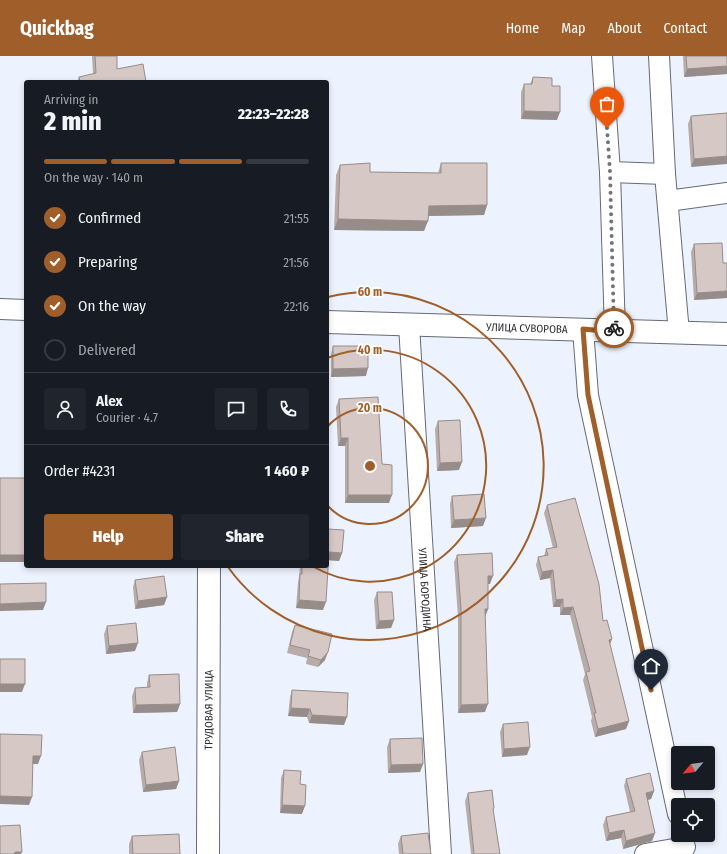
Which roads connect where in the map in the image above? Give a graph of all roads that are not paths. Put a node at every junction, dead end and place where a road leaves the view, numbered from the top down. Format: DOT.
graph roads {
  1 [pos="602,56"];
  2 [pos="659,56"];
  3 [pos="610,172"];
  4 [pos="665,174"];
  5 [pos="727,192"];
  6 [pos="668,201"];
  7 [pos="0,309"];
  8 [pos="24,310"];
  9 [pos="329,322"];
  10 [pos="409,325"];
  11 [pos="583,329"];
  12 [pos="614,332"];
  13 [pos="679,332"];
  14 [pos="727,334"];
  15 [pos="209,568"];
  16 [pos="675,798"];
  17 [pos="685,845"];
  18 [pos="208,854"];
  19 [pos="440,854"];
  20 [pos="645,854"];
  1 -- 3 [label="street"];
  2 -- 4 [label="street"];
  3 -- 4 [label="street"];
  3 -- 12 [label="street"];
  4 -- 6 [label="street"];
  5 -- 6 [label="street"];
  6 -- 13 [label="street"];
  7 -- 8 [label="street"];
  9 -- 10 [label="main road, УЛИЦА СУВОРОВА"];
  10 -- 11 [label="main road, УЛИЦА СУВОРОВА"];
  10 -- 19 [label="street, УЛИЦА БОРОДИНА"];
  11 -- 12 [label="main road, УЛИЦА СУВОРОВА"];
  11 -- 16 [label="street"];
  12 -- 13 [label="main road, УЛИЦА СУВОРОВА"];
  13 -- 14 [label="main road, УЛИЦА СУВОРОВА"];
  15 -- 18 [label="main road, ТРУДОВАЯ УЛИЦА"];
  17 -- 20 [label="street"];
}
